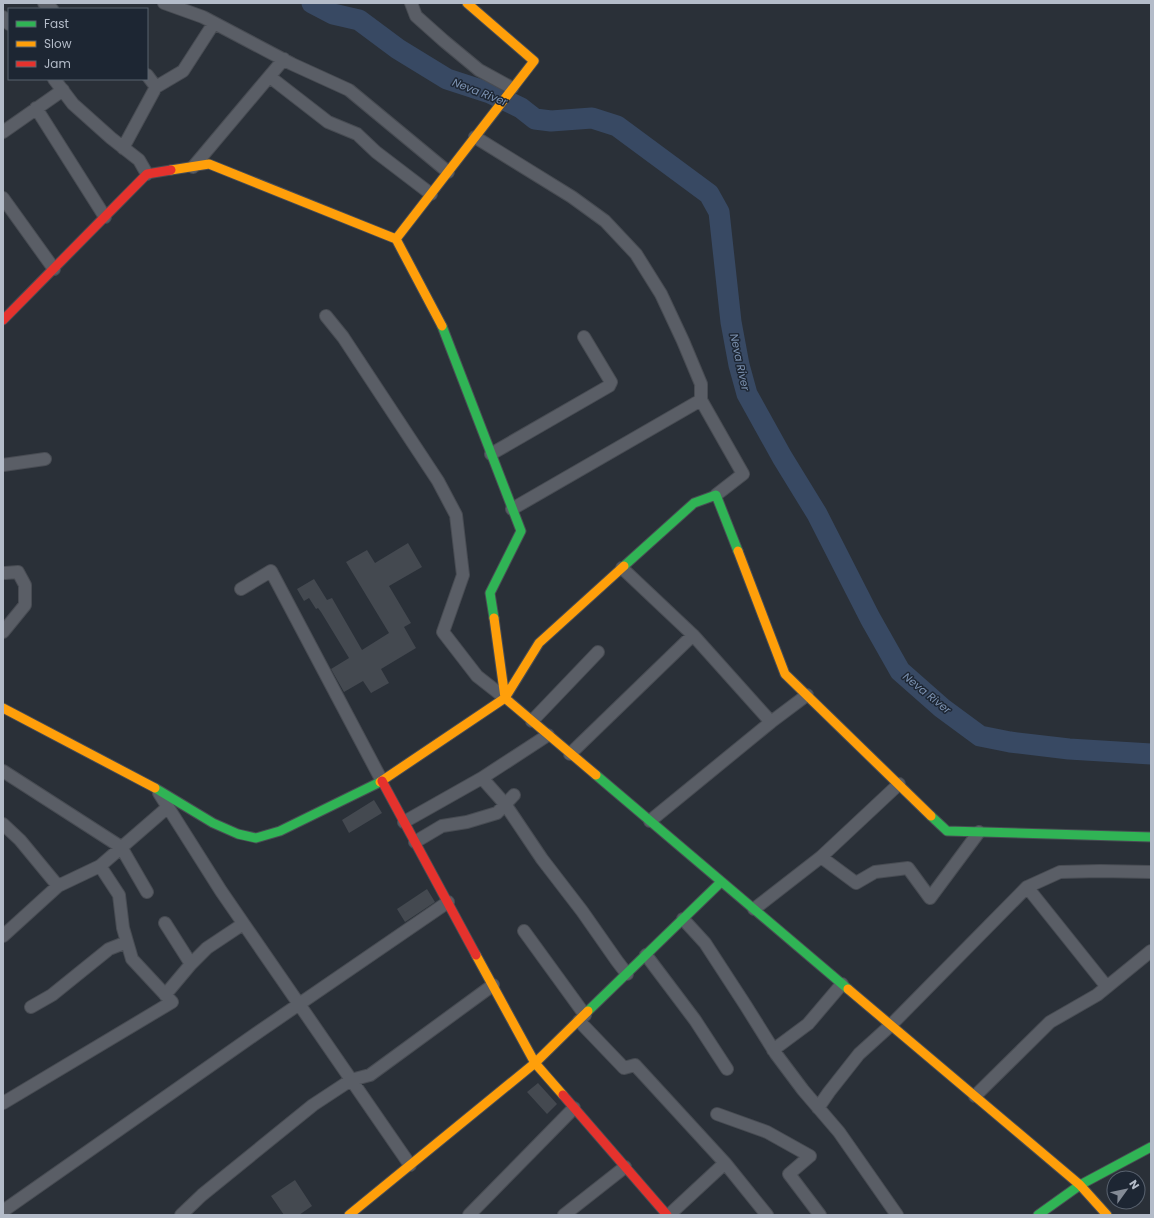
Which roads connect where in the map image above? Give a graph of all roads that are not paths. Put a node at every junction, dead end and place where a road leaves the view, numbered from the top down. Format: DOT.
graph roads {
  1 [pos="164,3"];
  2 [pos="411,3"];
  3 [pos="467,3"];
  4 [pos="214,23"];
  5 [pos="284,59"];
  6 [pos="270,76"];
  7 [pos="148,77"];
  8 [pos="55,80"];
  9 [pos="156,87"];
  10 [pos="512,88"];
  11 [pos="62,90"];
  12 [pos="36,108"];
  13 [pos="3,132"];
  14 [pos="475,137"];
  15 [pos="123,148"];
  16 [pos="193,167"];
  17 [pos="448,172"];
  18 [pos="147,174"];
  19 [pos="431,194"];
  20 [pos="3,198"];
  21 [pos="105,217"];
  22 [pos="396,239"];
  23 [pos="54,269"];
  24 [pos="326,316"];
  25 [pos="3,320"];
  26 [pos="584,337"];
  27 [pos="701,400"];
  28 [pos="491,454"];
  29 [pos="45,459"];
  30 [pos="3,465"];
  31 [pos="716,495"];
  32 [pos="512,509"];
  33 [pos="622,568"];
  34 [pos="4,571"];
  35 [pos="241,589"];
  36 [pos="3,632"];
  37 [pos="693,635"];
  38 [pos="598,652"];
  39 [pos="807,695"];
  40 [pos="504,698"];
  41 [pos="3,708"];
  42 [pos="532,721"];
  43 [pos="771,722"];
  44 [pos="548,735"];
  45 [pos="570,754"];
  46 [pos="3,771"];
  47 [pos="482,778"];
  48 [pos="382,781"];
  49 [pos="899,784"];
  50 [pos="156,789"];
  51 [pos="514,795"];
  52 [pos="505,804"];
  53 [pos="168,807"];
  54 [pos="650,821"];
  55 [pos="404,822"];
  56 [pos="3,824"];
  57 [pos="979,832"];
  58 [pos="1151,837"];
  59 [pos="415,842"];
  60 [pos="121,847"];
  61 [pos="821,857"];
  62 [pos="100,866"];
  63 [pos="1151,872"];
  64 [pos="721,882"];
  65 [pos="58,886"];
  66 [pos="1027,887"];
  67 [pos="147,892"];
  68 [pos="448,902"];
  69 [pos="754,909"];
  70 [pos="684,919"];
  71 [pos="165,923"];
  72 [pos="243,924"];
  73 [pos="524,931"];
  74 [pos="3,936"];
  75 [pos="127,942"];
  76 [pos="1151,951"];
  77 [pos="646,955"];
  78 [pos="191,964"];
  79 [pos="627,974"];
  80 [pos="842,984"];
  81 [pos="493,985"];
  82 [pos="1107,987"];
  83 [pos="165,995"];
  84 [pos="299,1004"];
  85 [pos="31,1007"];
  86 [pos="582,1018"];
  87 [pos="891,1025"];
  88 [pos="773,1050"];
  89 [pos="535,1063"];
  90 [pos="727,1069"];
  91 [pos="351,1080"];
  92 [pos="975,1096"];
  93 [pos="3,1103"];
  94 [pos="574,1108"];
  95 [pos="818,1108"];
  96 [pos="717,1114"];
  97 [pos="1149,1152"];
  98 [pos="725,1163"];
  99 [pos="410,1165"];
  100 [pos="625,1167"];
  101 [pos="1080,1184"];
  102 [pos="3,1211"];
  103 [pos="181,1215"];
  104 [pos="349,1215"];
  105 [pos="469,1215"];
  106 [pos="564,1215"];
  107 [pos="668,1215"];
  108 [pos="767,1215"];
  109 [pos="820,1215"];
  110 [pos="897,1215"];
  111 [pos="1038,1215"];
  112 [pos="1107,1215"];
  1 -- 4 [label="street"];
  2 -- 10 [label="street"];
  3 -- 10 [label="street"];
  4 -- 5 [label="street"];
  4 -- 9 [label="street"];
  5 -- 6 [label="street"];
  5 -- 17 [label="street"];
  6 -- 16 [label="street"];
  6 -- 19 [label="street"];
  7 -- 9 [label="street"];
  8 -- 11 [label="street"];
  9 -- 15 [label="street"];
  10 -- 14 [label="street"];
  11 -- 12 [label="street"];
  11 -- 15 [label="street"];
  12 -- 13 [label="street"];
  12 -- 21 [label="street"];
  14 -- 17 [label="street"];
  14 -- 27 [label="street"];
  15 -- 18 [label="street"];
  16 -- 18 [label="street"];
  16 -- 22 [label="street"];
  17 -- 19 [label="street"];
  18 -- 21 [label="street"];
  19 -- 22 [label="street"];
  20 -- 23 [label="street"];
  21 -- 23 [label="street"];
  22 -- 28 [label="street"];
  23 -- 25 [label="street"];
  24 -- 40 [label="street"];
  26 -- 28 [label="street"];
  27 -- 31 [label="street"];
  27 -- 32 [label="street"];
  28 -- 32 [label="street"];
  29 -- 30 [label="street"];
  31 -- 33 [label="street"];
  31 -- 39 [label="street"];
  32 -- 40 [label="street"];
  33 -- 37 [label="street"];
  33 -- 40 [label="street"];
  34 -- 36 [label="street"];
  35 -- 48 [label="street"];
  37 -- 43 [label="street"];
  37 -- 45 [label="street"];
  38 -- 42 [label="street"];
  39 -- 43 [label="street"];
  39 -- 49 [label="street"];
  40 -- 42 [label="street"];
  40 -- 48 [label="street"];
  41 -- 50 [label="street"];
  42 -- 44 [label="street"];
  43 -- 54 [label="street"];
  44 -- 45 [label="street"];
  44 -- 47 [label="street"];
  45 -- 54 [label="street"];
  46 -- 60 [label="street"];
  47 -- 52 [label="street"];
  47 -- 55 [label="street"];
  48 -- 50 [label="street"];
  48 -- 55 [label="street"];
  49 -- 57 [label="street"];
  49 -- 61 [label="street"];
  50 -- 53 [label="street"];
  51 -- 52 [label="street"];
  52 -- 59 [label="street"];
  52 -- 79 [label="street"];
  53 -- 60 [label="street"];
  53 -- 72 [label="street"];
  54 -- 64 [label="street"];
  55 -- 59 [label="street"];
  56 -- 65 [label="street"];
  57 -- 58 [label="street"];
  57 -- 61 [label="street"];
  59 -- 68 [label="street"];
  60 -- 62 [label="street"];
  60 -- 67 [label="street"];
  61 -- 69 [label="street"];
  62 -- 65 [label="street"];
  62 -- 75 [label="street"];
  63 -- 66 [label="street"];
  64 -- 69 [label="street"];
  64 -- 70 [label="street"];
  65 -- 74 [label="street"];
  66 -- 82 [label="street"];
  66 -- 87 [label="street"];
  68 -- 81 [label="street"];
  68 -- 84 [label="street"];
  69 -- 80 [label="street"];
  70 -- 77 [label="street"];
  70 -- 88 [label="street"];
  71 -- 78 [label="street"];
  72 -- 78 [label="street"];
  72 -- 84 [label="street"];
  73 -- 86 [label="street"];
  75 -- 83 [label="street"];
  75 -- 85 [label="street"];
  76 -- 82 [label="street"];
  77 -- 79 [label="street"];
  77 -- 90 [label="street"];
  78 -- 83 [label="street"];
  79 -- 86 [label="street"];
  80 -- 87 [label="street"];
  80 -- 88 [label="street"];
  81 -- 89 [label="street"];
  81 -- 91 [label="street"];
  82 -- 92 [label="street"];
  83 -- 93 [label="street"];
  84 -- 91 [label="street"];
  84 -- 102 [label="street"];
  86 -- 89 [label="street"];
  86 -- 98 [label="street"];
  87 -- 92 [label="street"];
  87 -- 95 [label="street"];
  88 -- 95 [label="street"];
  89 -- 94 [label="street"];
  89 -- 99 [label="street"];
  91 -- 99 [label="street"];
  91 -- 103 [label="street"];
  92 -- 101 [label="street"];
  94 -- 100 [label="street"];
  94 -- 105 [label="street"];
  95 -- 110 [label="street"];
  96 -- 109 [label="street"];
  97 -- 101 [label="street"];
  98 -- 107 [label="street"];
  98 -- 108 [label="street"];
  99 -- 104 [label="street"];
  100 -- 106 [label="street"];
  100 -- 107 [label="street"];
  101 -- 111 [label="street"];
  101 -- 112 [label="street"];
}
